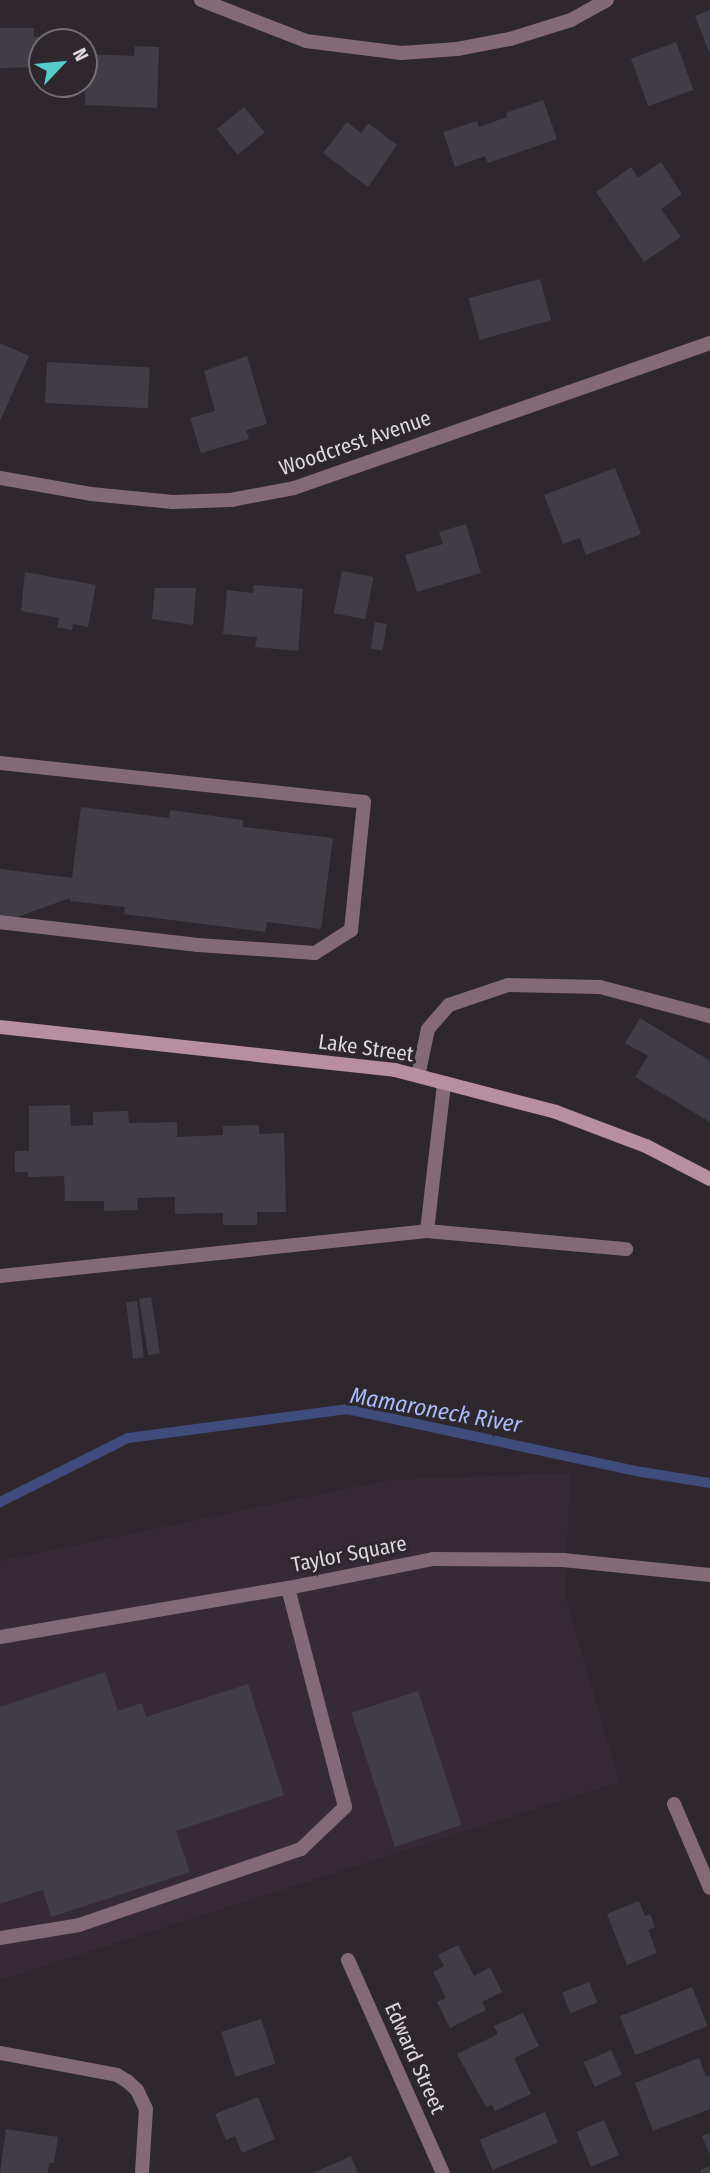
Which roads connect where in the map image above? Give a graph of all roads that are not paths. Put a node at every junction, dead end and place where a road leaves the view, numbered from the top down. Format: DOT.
graph roads {
  1 [pos="201,0"];
  2 [pos="607,0"];
  3 [pos="710,343"];
  4 [pos="0,478"];
  5 [pos="0,762"];
  6 [pos="0,922"];
  7 [pos="710,1016"];
  8 [pos="0,1027"];
  9 [pos="418,1076"];
  10 [pos="444,1083"];
  11 [pos="710,1179"];
  12 [pos="427,1231"];
  13 [pos="626,1249"];
  14 [pos="0,1276"];
  15 [pos="710,1575"];
  16 [pos="288,1588"];
  17 [pos="0,1637"];
  18 [pos="674,1804"];
  19 [pos="710,1888"];
  20 [pos="0,1938"];
  21 [pos="348,1960"];
  22 [pos="0,2053"];
  23 [pos="142,2173"];
  24 [pos="443,2173"];
  1 -- 2 [label="street"];
  3 -- 4 [label="street, Woodcrest Avenue"];
  5 -- 6 [label="street"];
  7 -- 9 [label="street"];
  8 -- 9 [label="main road, Lake Street"];
  9 -- 10 [label="main road, Lake Street"];
  10 -- 11 [label="main road, Lake Street"];
  10 -- 12 [label="street"];
  12 -- 13 [label="street"];
  12 -- 14 [label="street"];
  15 -- 16 [label="street, Taylor Square"];
  16 -- 17 [label="street, Taylor Square"];
  16 -- 20 [label="street"];
  18 -- 19 [label="street"];
  21 -- 24 [label="street, Edward Street"];
  22 -- 23 [label="street"];
}
